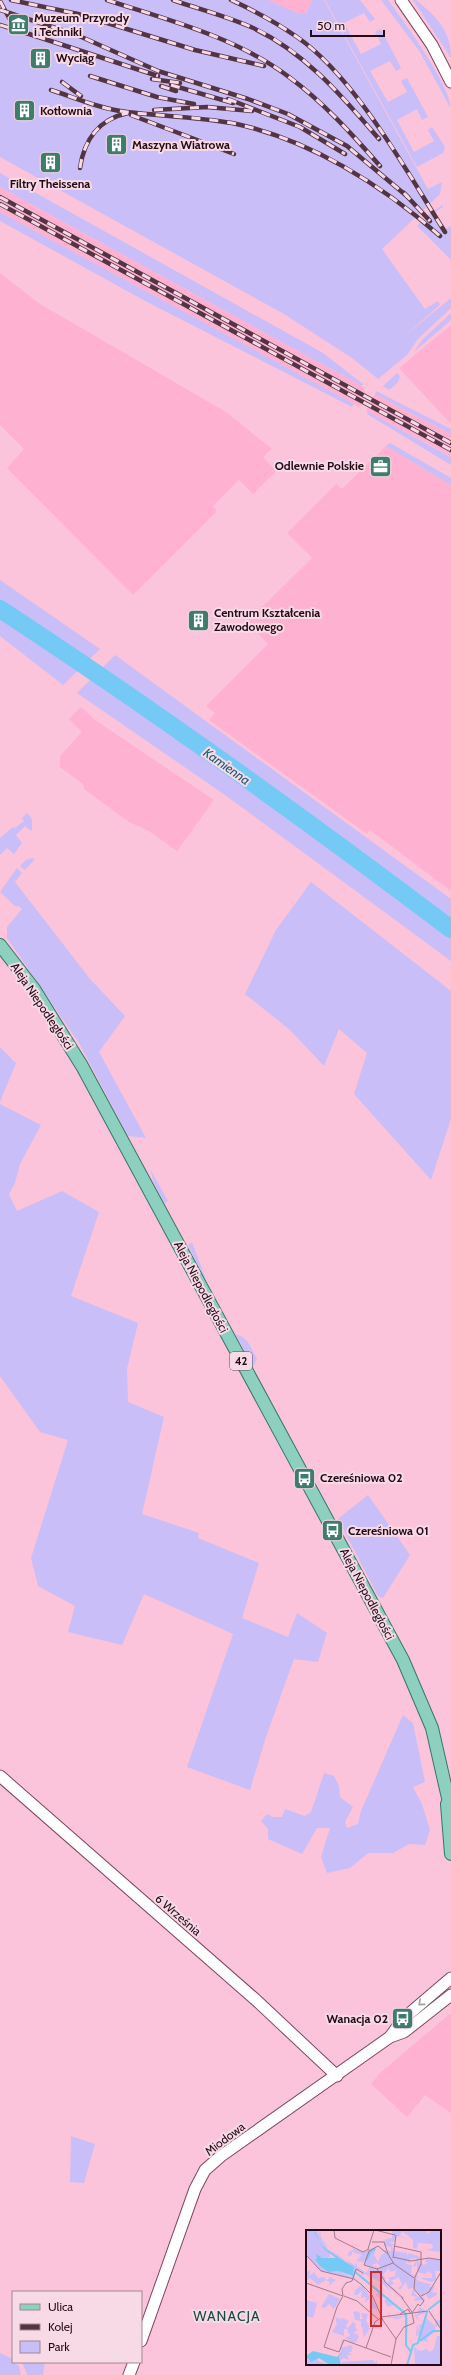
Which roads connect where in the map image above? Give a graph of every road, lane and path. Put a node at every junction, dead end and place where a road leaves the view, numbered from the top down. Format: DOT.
graph roads {
  1 [pos="401,0"];
  2 [pos="451,82"];
  3 [pos="0,946"];
  4 [pos="0,1776"];
  5 [pos="446,1794"];
  6 [pos="451,1812"];
  7 [pos="451,1854"];
  8 [pos="451,1978"];
  9 [pos="451,1995"];
  10 [pos="390,2037"];
  11 [pos="337,2076"];
  12 [pos="142,2338"];
  13 [pos="134,2363"];
  14 [pos="129,2375"];
  1 -- 2 [label="street"];
  3 -- 5 [label="main road, Aleja Niepodległości / 42"];
  4 -- 11 [label="street, 6 Września"];
  5 -- 6 [label="main road, Aleja Niepodległości / 42"];
  5 -- 7 [label="main road, Aleja Niepodległości / 42"];
  8 -- 10 [label="street, Miodowa, one-way"];
  9 -- 10 [label="street, Miodowa"];
  10 -- 11 [label="street, Miodowa"];
  11 -- 12 [label="street, Miodowa"];
  13 -- 14 [label="street"];
}
